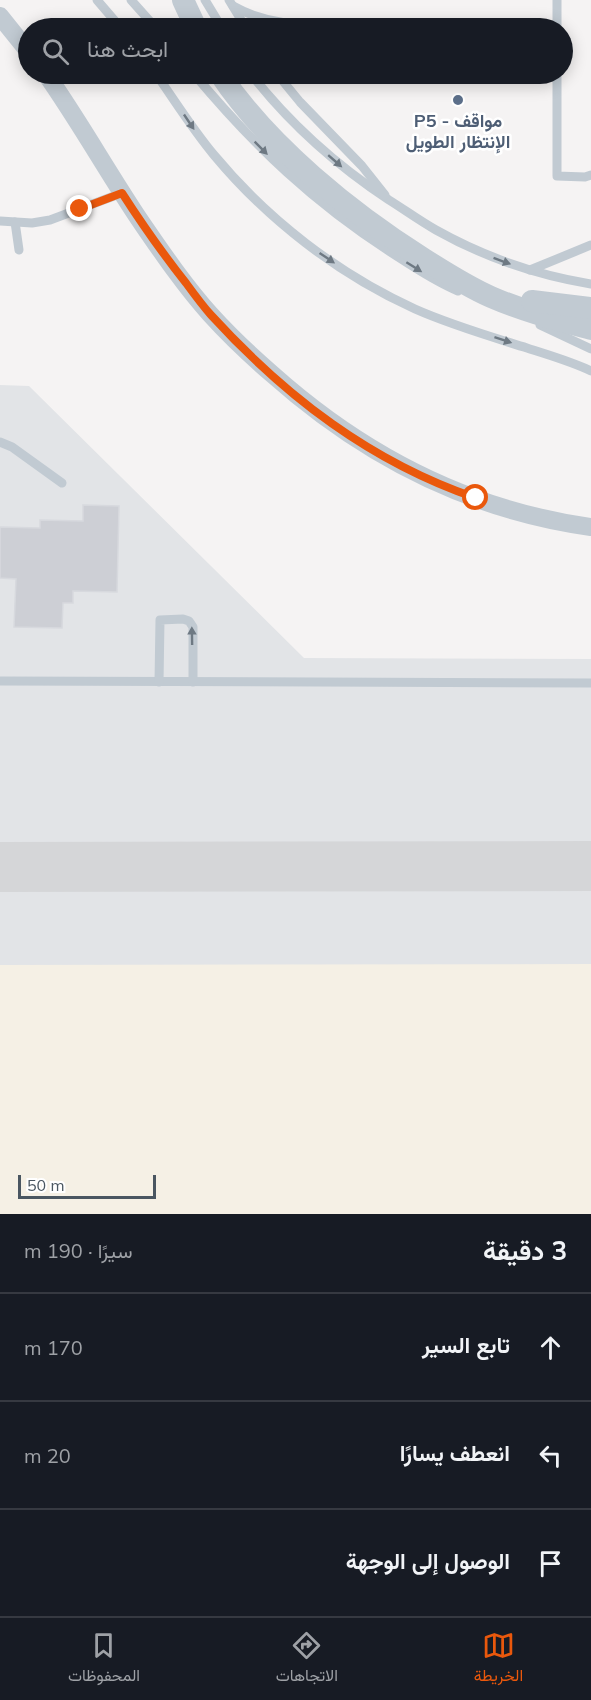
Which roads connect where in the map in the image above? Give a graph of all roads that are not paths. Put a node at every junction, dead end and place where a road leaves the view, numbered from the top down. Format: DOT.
graph roads {
  1 [pos="97,0"];
  2 [pos="131,0"];
  3 [pos="183,0"];
  4 [pos="205,0"];
  5 [pos="557,0"];
  6 [pos="231,3"];
  7 [pos="0,16"];
  8 [pos="112,18"];
  9 [pos="147,18"];
  10 [pos="191,18"];
  11 [pos="216,18"];
  12 [pos="240,18"];
  13 [pos="257,18"];
  14 [pos="557,18"];
  15 [pos="18,38"];
  16 [pos="53,84"];
  17 [pos="163,84"];
  18 [pos="203,84"];
  19 [pos="228,84"];
  20 [pos="260,84"];
  21 [pos="285,84"];
  22 [pos="557,84"];
  23 [pos="591,176"];
  24 [pos="122,193"];
  25 [pos="389,200"];
  26 [pos="0,221"];
  27 [pos="15,222"];
  28 [pos="591,245"];
  29 [pos="19,250"];
  30 [pos="530,270"];
  31 [pos="591,284"];
  32 [pos="491,297"];
  33 [pos="591,308"];
  34 [pos="591,329"];
  35 [pos="591,349"];
  36 [pos="591,371"];
  37 [pos="0,441"];
  38 [pos="62,483"];
  39 [pos="591,527"];
  40 [pos="0,681"];
  41 [pos="159,682"];
  42 [pos="193,682"];
  43 [pos="591,683"];
  1 -- 8 [label="lane"];
  2 -- 9 [label="lane"];
  3 -- 10 [label="street"];
  4 -- 11 [label="lane"];
  5 -- 14 [label="lane"];
  6 -- 12 [label="lane"];
  6 -- 13 [label="lane"];
  7 -- 15 [label="street"];
  16 -- 24 [label="street"];
  17 -- 36 [label="lane, one-way"];
  18 -- 35 [label="lane, one-way"];
  19 -- 32 [label="street"];
  20 -- 25 [label="lane, one-way"];
  21 -- 25 [label="lane"];
  22 -- 23 [label="lane"];
  24 -- 27 [label="lane"];
  24 -- 39 [label="street"];
  25 -- 30 [label="lane, one-way"];
  26 -- 27 [label="lane"];
  27 -- 29 [label="lane"];
  28 -- 30 [label="lane"];
  30 -- 31 [label="lane"];
  32 -- 33 [label="street"];
  32 -- 34 [label="street"];
  37 -- 38 [label="lane"];
  40 -- 41 [label="lane"];
  41 -- 42 [label="lane"];
  42 -- 41 [label="lane, one-way"];
  42 -- 43 [label="lane"];
}
